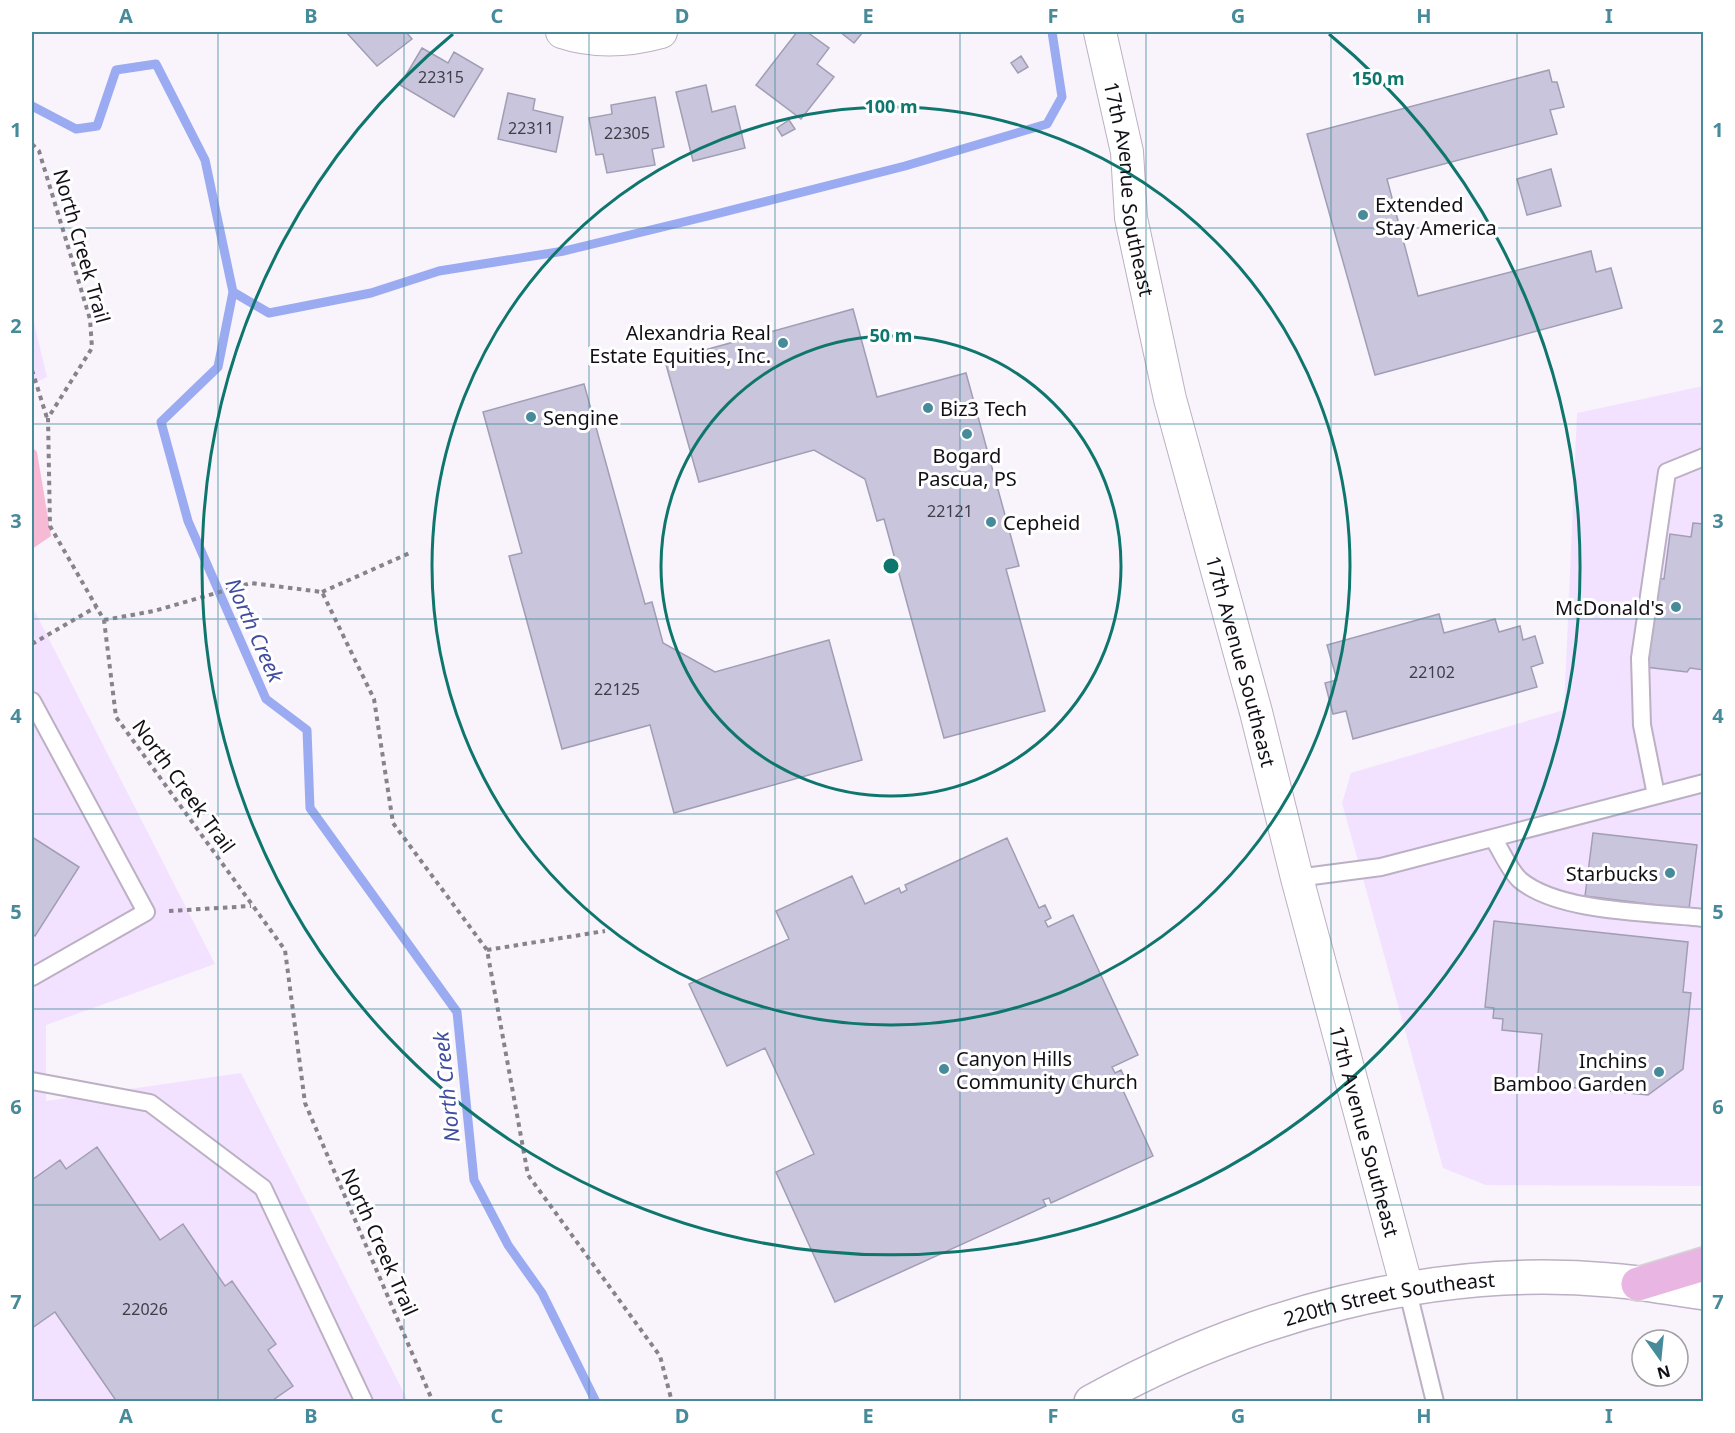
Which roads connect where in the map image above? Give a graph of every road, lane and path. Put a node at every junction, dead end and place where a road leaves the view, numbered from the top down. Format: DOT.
graph roads {
  1 [pos="562,32"];
  2 [pos="661,32"];
  3 [pos="1100,32"];
  4 [pos="32,144"];
  5 [pos="32,370"];
  6 [pos="48,418"];
  7 [pos="1704,457"];
  8 [pos="412,552"];
  9 [pos="322,592"];
  10 [pos="96,607"];
  11 [pos="104,621"];
  12 [pos="32,644"];
  13 [pos="32,701"];
  14 [pos="1704,783"];
  15 [pos="1656,795"];
  16 [pos="1493,838"];
  17 [pos="1297,878"];
  18 [pos="252,906"];
  19 [pos="146,912"];
  20 [pos="1704,918"];
  21 [pos="605,931"];
  22 [pos="487,950"];
  23 [pos="32,977"];
  24 [pos="32,1081"];
  25 [pos="1704,1264"];
  26 [pos="1638,1284"];
  27 [pos="1407,1288"];
  28 [pos="1704,1293"];
  29 [pos="364,1401"];
  30 [pos="433,1401"];
  31 [pos="672,1401"];
  32 [pos="1091,1401"];
  33 [pos="1435,1401"];
  1 -- 2 [label="street"];
  3 -- 17 [label="street, 17th Avenue Southeast"];
  4 -- 6 [label="path, North Creek Trail"];
  5 -- 6 [label="path"];
  6 -- 10 [label="path, North Creek Trail"];
  7 -- 15 [label="lane"];
  8 -- 9 [label="path"];
  9 -- 11 [label="path"];
  9 -- 22 [label="path"];
  10 -- 11 [label="path, North Creek Trail"];
  10 -- 12 [label="path"];
  11 -- 18 [label="path, North Creek Trail"];
  13 -- 19 [label="lane"];
  14 -- 15 [label="lane"];
  15 -- 16 [label="lane"];
  16 -- 17 [label="lane"];
  16 -- 20 [label="lane"];
  17 -- 27 [label="street, 17th Avenue Southeast"];
  18 -- 19 [label="path"];
  18 -- 30 [label="path, North Creek Trail"];
  19 -- 23 [label="lane"];
  21 -- 22 [label="path"];
  22 -- 31 [label="path"];
  24 -- 29 [label="lane"];
  25 -- 26 [label="main road"];
  26 -- 27 [label="street, 220th Street Southeast"];
  26 -- 28 [label="street, 220th Street Southeast"];
  27 -- 32 [label="street, 220th Street Southeast"];
  27 -- 33 [label="lane"];
}
